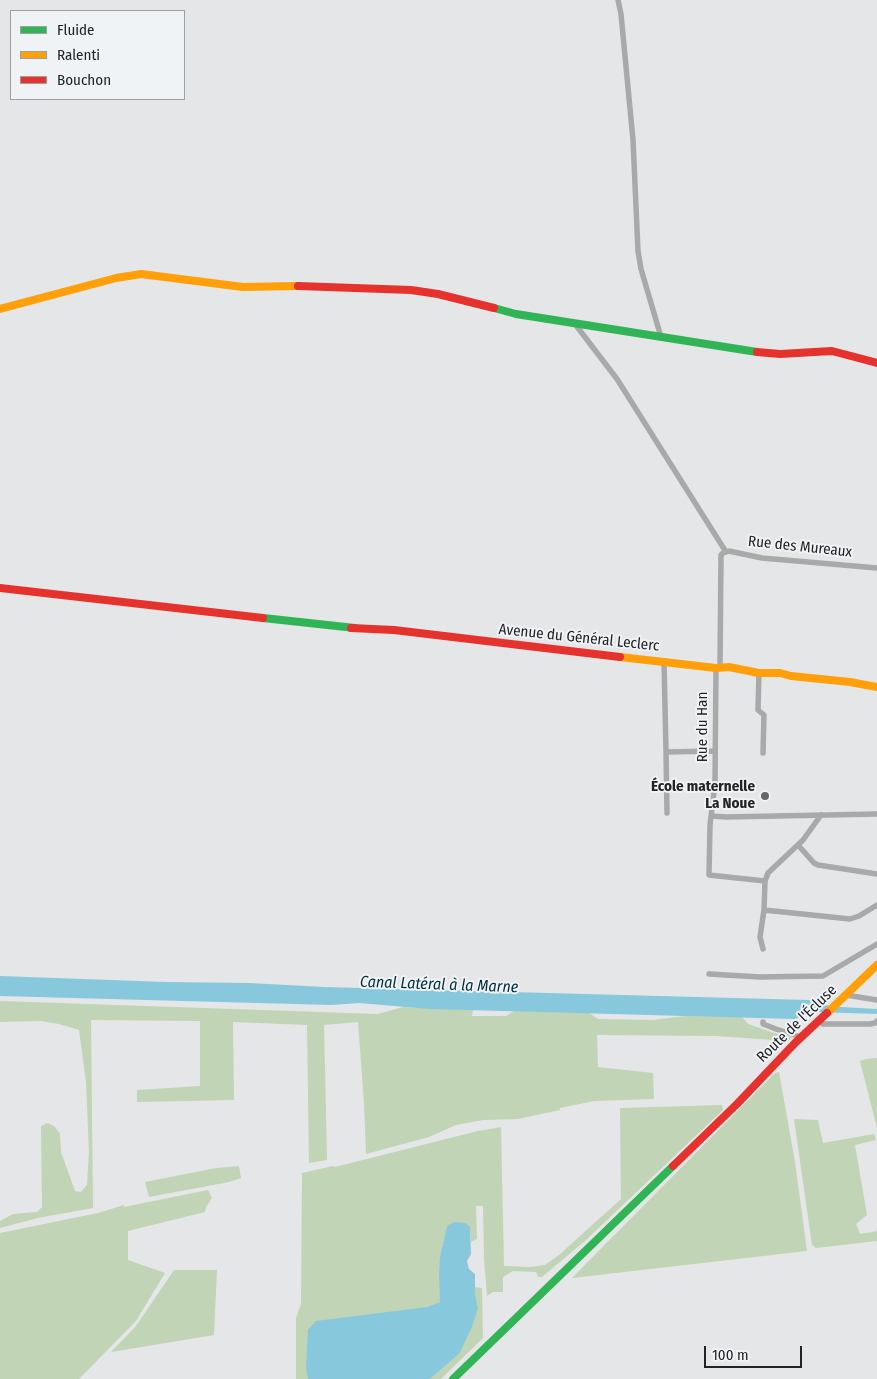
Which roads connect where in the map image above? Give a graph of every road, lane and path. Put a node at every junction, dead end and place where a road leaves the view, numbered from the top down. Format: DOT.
graph roads {
  1 [pos="618,0"];
  2 [pos="0,309"];
  3 [pos="575,324"];
  4 [pos="661,337"];
  5 [pos="877,363"];
  6 [pos="723,553"];
  7 [pos="877,568"];
  8 [pos="0,588"];
  9 [pos="664,661"];
  10 [pos="718,668"];
  11 [pos="762,673"];
  12 [pos="877,686"];
  13 [pos="715,751"];
  14 [pos="666,752"];
  15 [pos="764,753"];
  16 [pos="668,813"];
  17 [pos="877,814"];
  18 [pos="821,815"];
  19 [pos="711,816"];
  20 [pos="798,845"];
  21 [pos="877,874"];
  22 [pos="765,881"];
  23 [pos="877,905"];
  24 [pos="764,910"];
  25 [pos="877,944"];
  26 [pos="763,949"];
  27 [pos="877,965"];
  28 [pos="709,974"];
  29 [pos="846,995"];
  30 [pos="877,1000"];
  31 [pos="818,1020"];
  32 [pos="877,1021"];
  33 [pos="764,1022"];
  34 [pos="801,1037"];
  35 [pos="453,1379"];
  1 -- 4 [label="street"];
  2 -- 3 [label="main road"];
  3 -- 4 [label="main road"];
  3 -- 6 [label="street"];
  4 -- 5 [label="main road"];
  6 -- 7 [label="street, Rue des Mureaux"];
  6 -- 10 [label="street, Rue du Han"];
  8 -- 9 [label="main road, Avenue du Général Leclerc"];
  9 -- 10 [label="main road, Avenue du Général Leclerc"];
  9 -- 14 [label="street"];
  10 -- 11 [label="main road, Avenue du Général Leclerc"];
  10 -- 13 [label="street, Rue du Han"];
  11 -- 12 [label="main road, Avenue du Général Leclerc"];
  11 -- 15 [label="street"];
  13 -- 14 [label="street"];
  13 -- 19 [label="street, Rue du Han"];
  14 -- 16 [label="street"];
  17 -- 18 [label="street"];
  18 -- 19 [label="street"];
  18 -- 20 [label="street"];
  19 -- 22 [label="street, Rue du Han"];
  20 -- 21 [label="street"];
  20 -- 22 [label="street"];
  22 -- 24 [label="street"];
  23 -- 24 [label="street"];
  24 -- 26 [label="street"];
  25 -- 28 [label="street"];
  27 -- 29 [label="main road, Route de l'Écluse"];
  29 -- 30 [label="street"];
  29 -- 31 [label="main road, Route de l'Écluse"];
  31 -- 32 [label="street"];
  31 -- 34 [label="main road, Route de l'Écluse"];
  33 -- 34 [label="street"];
  34 -- 35 [label="main road, Route de l'Écluse"];
}
